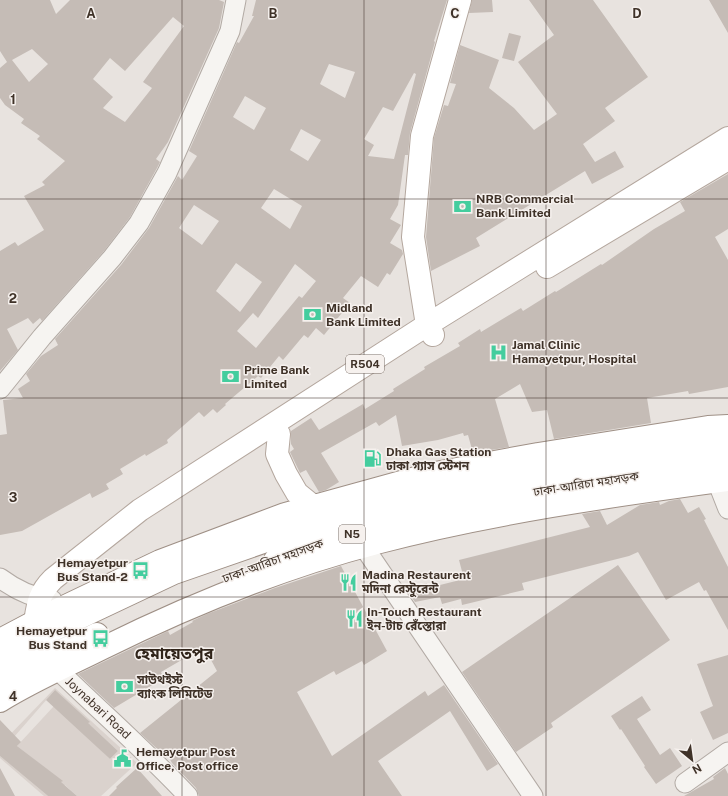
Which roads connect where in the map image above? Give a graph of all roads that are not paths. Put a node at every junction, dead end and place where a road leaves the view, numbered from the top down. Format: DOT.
graph roads {
  1 [pos="236,0"];
  2 [pos="460,0"];
  3 [pos="728,138"];
  4 [pos="728,159"];
  5 [pos="430,330"];
  6 [pos="0,389"];
  7 [pos="728,426"];
  8 [pos="279,434"];
  9 [pos="728,444"];
  10 [pos="724,475"];
  11 [pos="313,506"];
  12 [pos="728,509"];
  13 [pos="364,547"];
  14 [pos="0,578"];
  15 [pos="44,608"];
  16 [pos="0,640"];
  17 [pos="0,661"];
  18 [pos="58,670"];
  19 [pos="0,684"];
  20 [pos="0,701"];
  21 [pos="728,752"];
  22 [pos="685,783"];
  23 [pos="188,796"];
  24 [pos="533,796"];
  1 -- 6 [label="street"];
  2 -- 5 [label="main road"];
  3 -- 5 [label="main road, R504"];
  4 -- 5 [label="main road, R504"];
  5 -- 8 [label="main road, R504"];
  5 -- 15 [label="main road, R504"];
  7 -- 11 [label="main road"];
  8 -- 11 [label="main road"];
  8 -- 15 [label="main road, R504"];
  9 -- 17 [label="main road, ঢাকা-আরিচা মহাসড়ক / N5"];
  10 -- 12 [label="street"];
  10 -- 13 [label="main road"];
  10 -- 19 [label="main road, ঢাকা-আরিচা মহাসড়ক / N5"];
  11 -- 15 [label="main road"];
  13 -- 18 [label="main road"];
  13 -- 24 [label="street"];
  14 -- 15 [label="street"];
  15 -- 16 [label="main road"];
  18 -- 20 [label="main road"];
  18 -- 23 [label="street, Joynabari Road"];
  21 -- 22 [label="street"];
}
